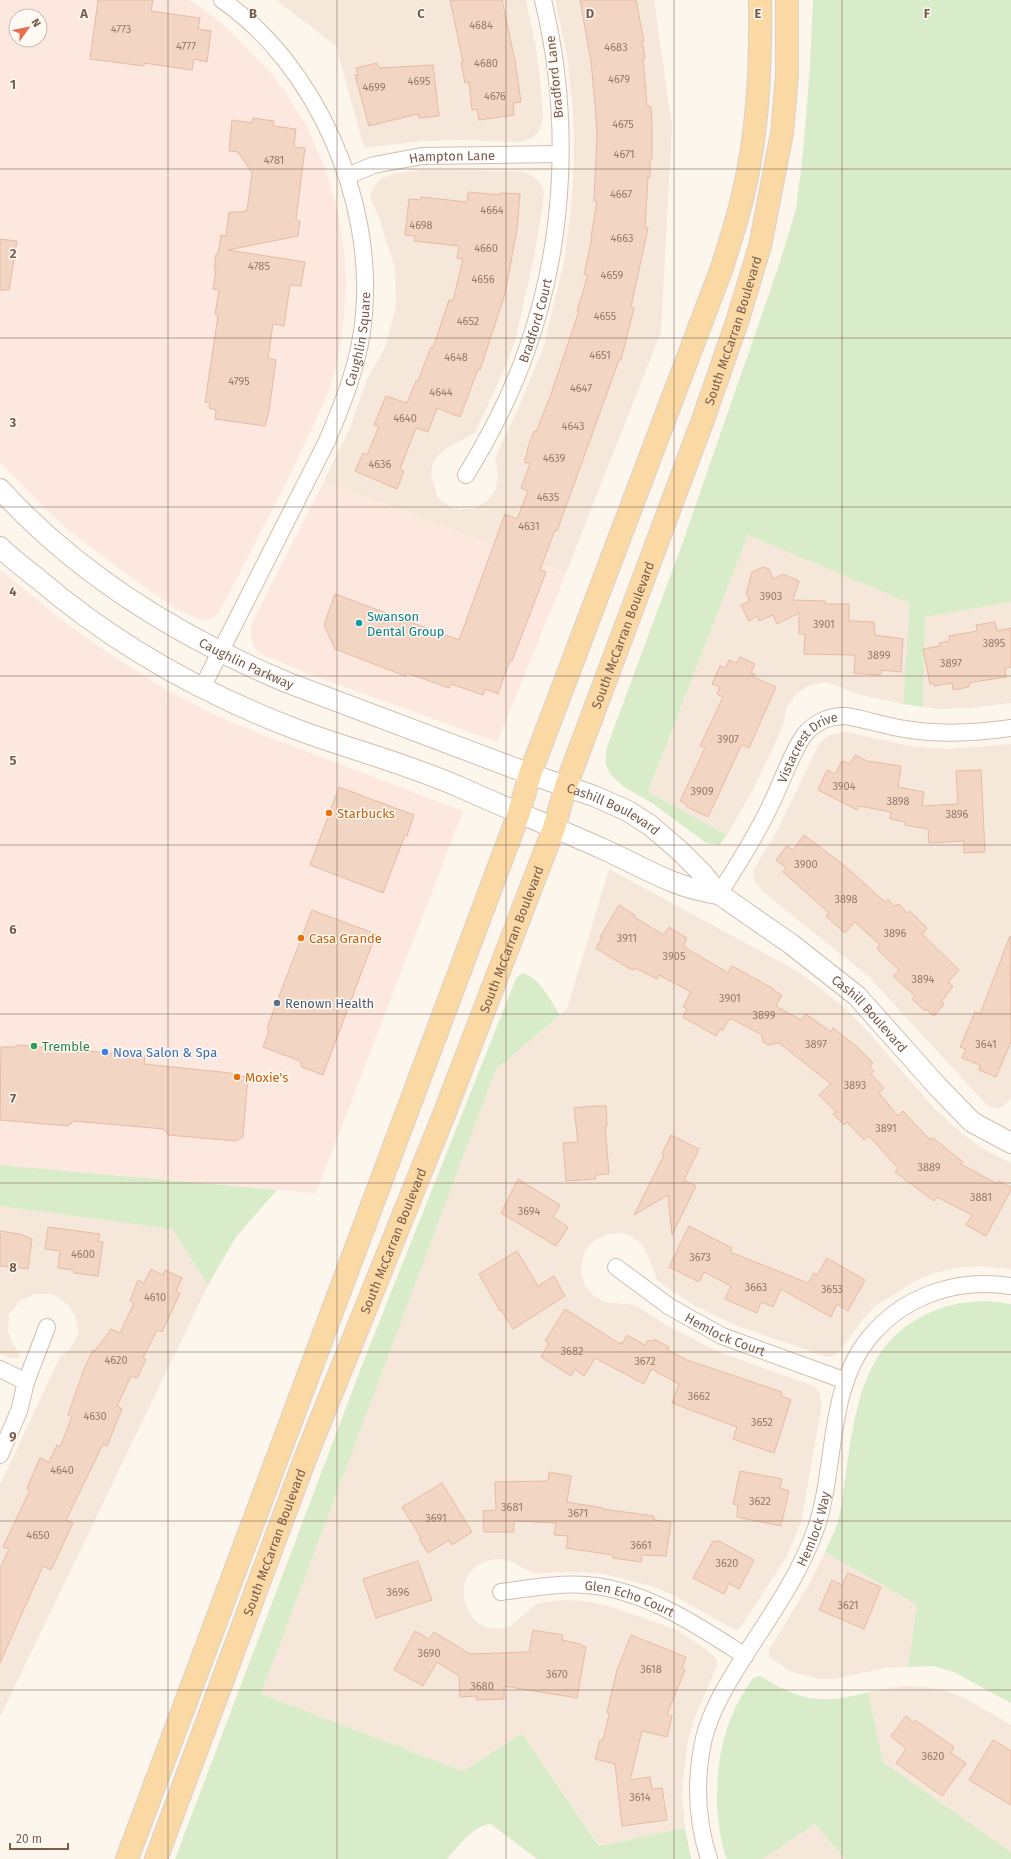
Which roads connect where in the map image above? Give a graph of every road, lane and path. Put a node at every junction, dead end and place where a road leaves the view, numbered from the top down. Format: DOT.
graph roads {
  1 [pos="222,0"];
  2 [pos="543,0"];
  3 [pos="760,0"];
  4 [pos="787,0"];
  5 [pos="560,154"];
  6 [pos="347,176"];
  7 [pos="466,474"];
  8 [pos="0,489"];
  9 [pos="0,546"];
  10 [pos="220,652"];
  11 [pos="202,688"];
  12 [pos="1011,728"];
  13 [pos="530,774"];
  14 [pos="566,786"];
  15 [pos="519,813"];
  16 [pos="554,828"];
  17 [pos="719,894"];
  18 [pos="1011,1142"];
  19 [pos="616,1267"];
  20 [pos="1011,1286"];
  21 [pos="47,1327"];
  22 [pos="0,1369"];
  23 [pos="846,1381"];
  24 [pos="26,1382"];
  25 [pos="0,1455"];
  26 [pos="502,1592"];
  27 [pos="745,1656"];
  28 [pos="127,1859"];
  29 [pos="156,1859"];
  30 [pos="709,1859"];
  1 -- 6 [label="street, Caughlin Square"];
  2 -- 5 [label="street, Bradford Lane"];
  3 -- 13 [label="main road, South McCarran Boulevard"];
  4 -- 14 [label="main road, South McCarran Boulevard"];
  5 -- 6 [label="street, Hampton Lane"];
  5 -- 7 [label="street, Bradford Court"];
  6 -- 10 [label="street, Caughlin Square"];
  8 -- 10 [label="street, Caughlin Parkway"];
  9 -- 11 [label="street"];
  10 -- 11 [label="street, Caughlin Square"];
  10 -- 13 [label="street, Caughlin Parkway"];
  11 -- 15 [label="street"];
  12 -- 17 [label="street, Vistacrest Drive"];
  13 -- 14 [label="street, Cashill Boulevard"];
  13 -- 15 [label="main road, South McCarran Boulevard"];
  14 -- 16 [label="main road, South McCarran Boulevard"];
  14 -- 17 [label="street, Cashill Boulevard"];
  15 -- 16 [label="street, Cashill Boulevard"];
  15 -- 28 [label="main road, South McCarran Boulevard"];
  16 -- 17 [label="street, Cashill Boulevard"];
  16 -- 29 [label="main road, South McCarran Boulevard"];
  17 -- 18 [label="street, Cashill Boulevard"];
  19 -- 23 [label="street, Hemlock Court"];
  20 -- 23 [label="street, Hemlock Way"];
  21 -- 24 [label="street"];
  22 -- 24 [label="street"];
  23 -- 27 [label="street, Hemlock Way"];
  24 -- 25 [label="street"];
  26 -- 27 [label="street, Glen Echo Court"];
  27 -- 30 [label="street, Hemlock Way"];
}
